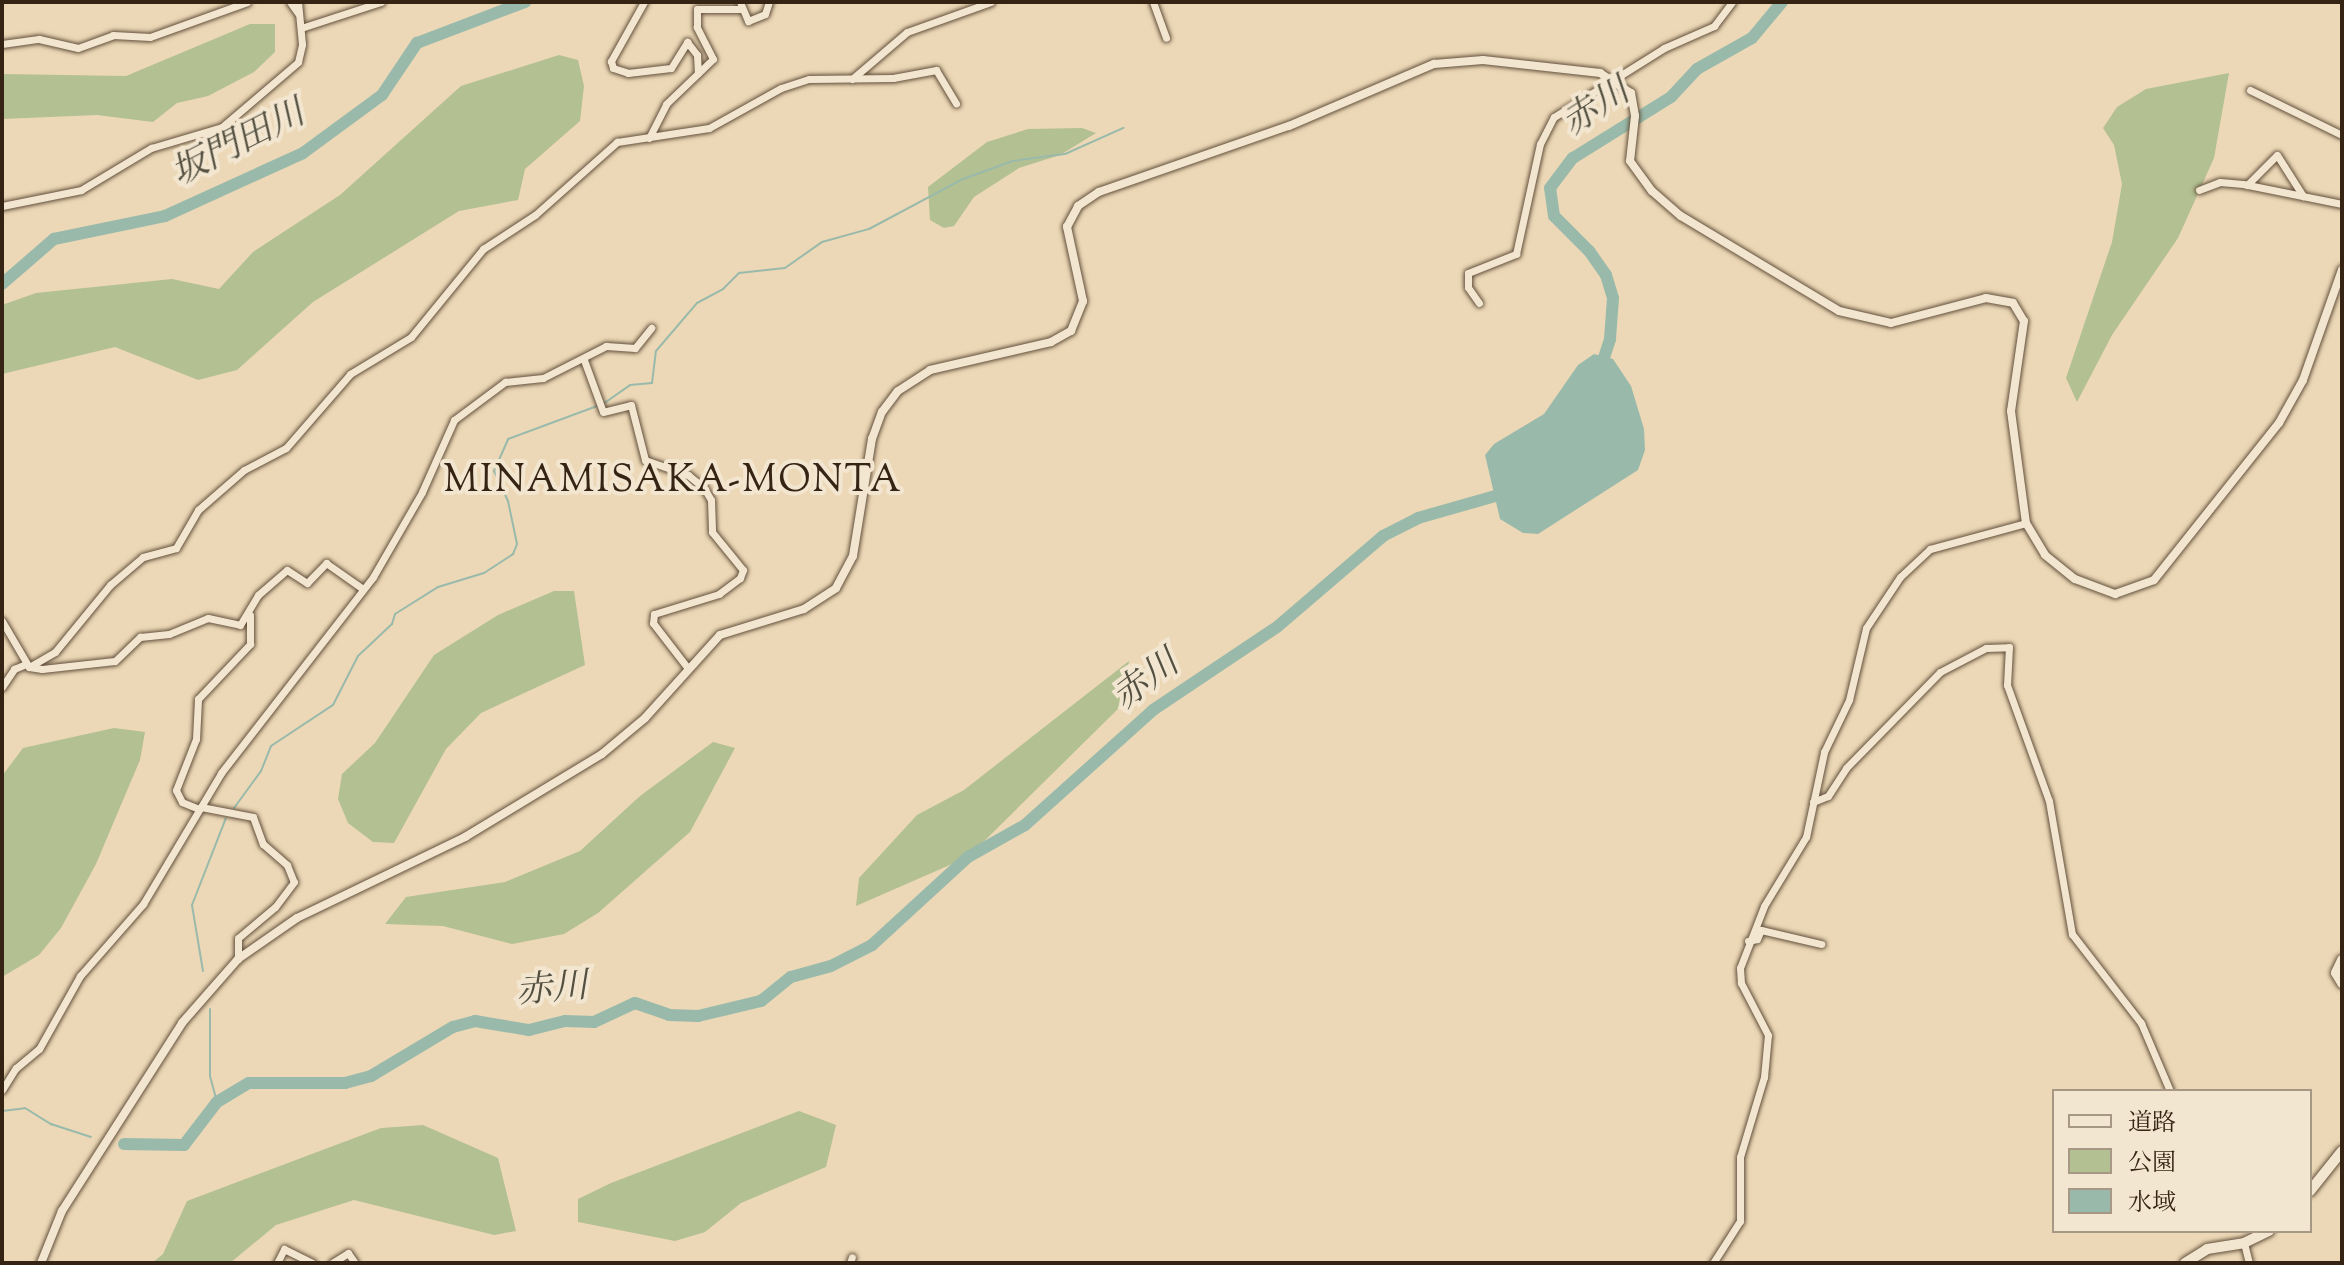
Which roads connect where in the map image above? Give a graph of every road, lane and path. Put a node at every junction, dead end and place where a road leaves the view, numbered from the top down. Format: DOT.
graph roads {
  1 [pos="247,2"];
  2 [pos="290,2"];
  3 [pos="298,2"];
  4 [pos="381,2"];
  5 [pos="644,2"];
  6 [pos="769,2"];
  7 [pos="991,2"];
  8 [pos="1153,2"];
  9 [pos="1732,2"];
  10 [pos="740,5"];
  11 [pos="298,13"];
  12 [pos="301,28"];
  13 [pos="1166,38"];
  14 [pos="2,44"];
  15 [pos="698,73"];
  16 [pos="1613,78"];
  17 [pos="852,79"];
  18 [pos="2250,90"];
  19 [pos="956,103"];
  20 [pos="2342,135"];
  21 [pos="649,138"];
  22 [pos="2247,185"];
  23 [pos="2199,190"];
  24 [pos="2303,196"];
  25 [pos="2342,204"];
  26 [pos="2,206"];
  27 [pos="2342,270"];
  28 [pos="1479,303"];
  29 [pos="651,328"];
  30 [pos="584,360"];
  31 [pos="2026,523"];
  32 [pos="363,589"];
  33 [pos="250,615"];
  34 [pos="2,621"];
  35 [pos="27,666"];
  36 [pos="687,667"];
  37 [pos="2,687"];
  38 [pos="1813,802"];
  39 [pos="200,808"];
  40 [pos="1748,941"];
  41 [pos="1821,944"];
  42 [pos="238,959"];
  43 [pos="2342,960"];
  44 [pos="2342,983"];
  45 [pos="2169,1089"];
  46 [pos="2,1090"];
  47 [pos="2342,1151"];
  48 [pos="2312,1188"];
  49 [pos="2264,1233"];
  50 [pos="2244,1243"];
  51 [pos="41,1263"];
  52 [pos="277,1263"];
  53 [pos="313,1263"];
  54 [pos="332,1263"];
  55 [pos="355,1263"];
  56 [pos="1713,1263"];
  57 [pos="2185,1263"];
  58 [pos="2249,1263"];
  1 -- 14 [label="street"];
  2 -- 11 [label="street"];
  3 -- 11 [label="street"];
  4 -- 12 [label="street"];
  5 -- 15 [label="street"];
  6 -- 10 [label="street"];
  7 -- 17 [label="street"];
  8 -- 13 [label="street"];
  9 -- 16 [label="street"];
  10 -- 15 [label="street"];
  11 -- 12 [label="street"];
  12 -- 26 [label="street"];
  15 -- 21 [label="street"];
  16 -- 28 [label="street"];
  16 -- 31 [label="street"];
  16 -- 36 [label="street"];
  17 -- 19 [label="street"];
  17 -- 21 [label="street"];
  18 -- 20 [label="street"];
  21 -- 35 [label="street"];
  22 -- 23 [label="street"];
  22 -- 24 [label="street"];
  22 -- 24 [label="street"];
  24 -- 25 [label="street"];
  27 -- 31 [label="street"];
  29 -- 30 [label="street"];
  30 -- 32 [label="street"];
  30 -- 36 [label="street"];
  31 -- 38 [label="street"];
  32 -- 33 [label="street"];
  32 -- 39 [label="street"];
  33 -- 35 [label="street"];
  33 -- 39 [label="street"];
  34 -- 35 [label="street"];
  35 -- 37 [label="street"];
  36 -- 42 [label="street"];
  38 -- 40 [label="street"];
  38 -- 45 [label="street"];
  39 -- 42 [label="street"];
  39 -- 46 [label="street"];
  40 -- 41 [label="street"];
  40 -- 56 [label="street"];
  42 -- 51 [label="street"];
  43 -- 44 [label="main road"];
  47 -- 48 [label="main road"];
  49 -- 50 [label="main road"];
  50 -- 57 [label="main road"];
  50 -- 58 [label="street"];
  52 -- 53 [label="street"];
  54 -- 55 [label="street"];
}
